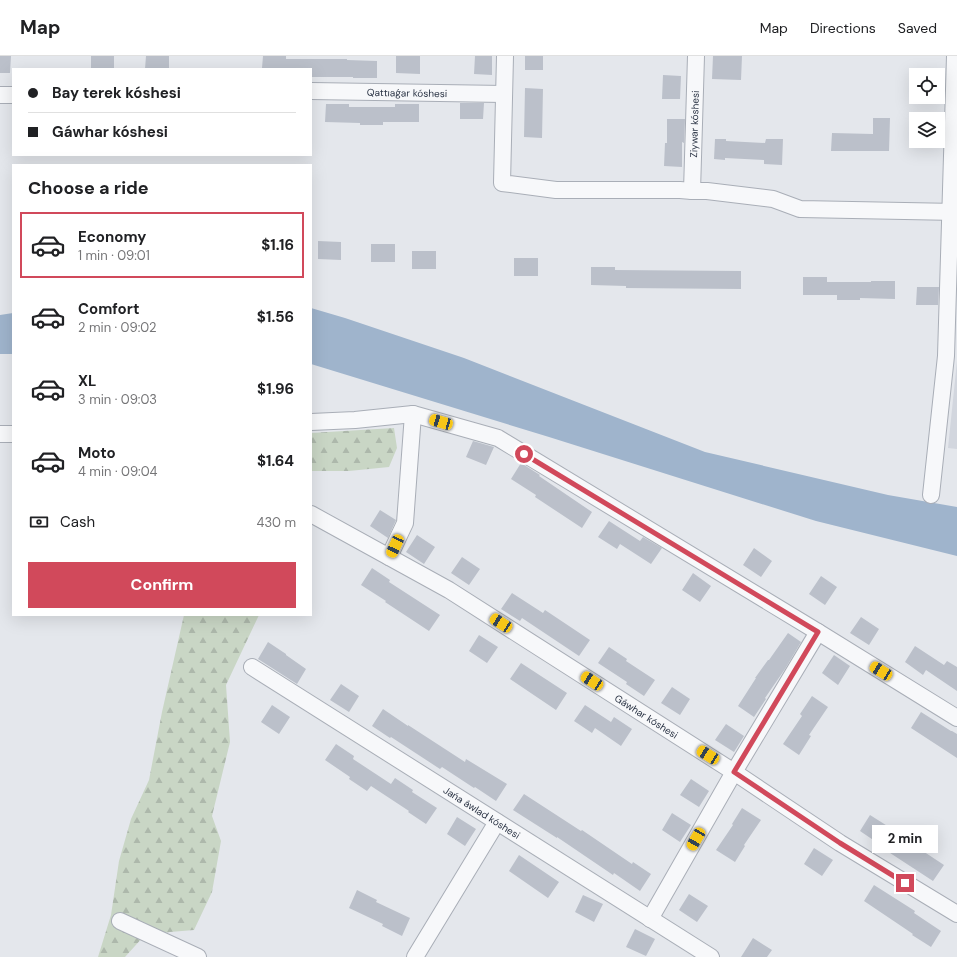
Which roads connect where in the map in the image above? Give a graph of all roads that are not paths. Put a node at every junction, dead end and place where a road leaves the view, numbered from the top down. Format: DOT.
graph roads {
  1 [pos="505,56"];
  2 [pos="696,56"];
  3 [pos="955,56"];
  4 [pos="312,91"];
  5 [pos="504,94"];
  6 [pos="0,95"];
  7 [pos="12,95"];
  8 [pos="692,191"];
  9 [pos="954,212"];
  10 [pos="413,414"];
  11 [pos="312,422"];
  12 [pos="0,434"];
  13 [pos="12,434"];
  14 [pos="931,495"];
  15 [pos="312,515"];
  16 [pos="389,557"];
  17 [pos="818,632"];
  18 [pos="252,667"];
  19 [pos="957,718"];
  20 [pos="734,772"];
  21 [pos="497,822"];
  22 [pos="957,914"];
  23 [pos="650,919"];
  24 [pos="120,921"];
  25 [pos="198,957"];
  26 [pos="415,957"];
  27 [pos="711,957"];
  1 -- 5 [label="street"];
  2 -- 8 [label="street, Ziywar kóshesi"];
  3 -- 9 [label="street"];
  4 -- 5 [label="street, Qattıaǵar kóshesi"];
  5 -- 8 [label="street"];
  6 -- 7 [label="street"];
  8 -- 9 [label="street"];
  9 -- 14 [label="street"];
  10 -- 11 [label="street"];
  10 -- 16 [label="street"];
  10 -- 17 [label="street"];
  12 -- 13 [label="street"];
  15 -- 16 [label="street, Gáwhar kóshesi"];
  16 -- 20 [label="street, Gáwhar kóshesi"];
  17 -- 19 [label="street"];
  17 -- 20 [label="street"];
  18 -- 21 [label="street, Jańa áwlad kóshesi"];
  20 -- 22 [label="street, Gáwhar kóshesi"];
  20 -- 23 [label="street"];
  21 -- 23 [label="street, Jańa áwlad kóshesi"];
  21 -- 26 [label="street"];
  23 -- 27 [label="street, Jańa áwlad kóshesi"];
  24 -- 25 [label="street"];
}
